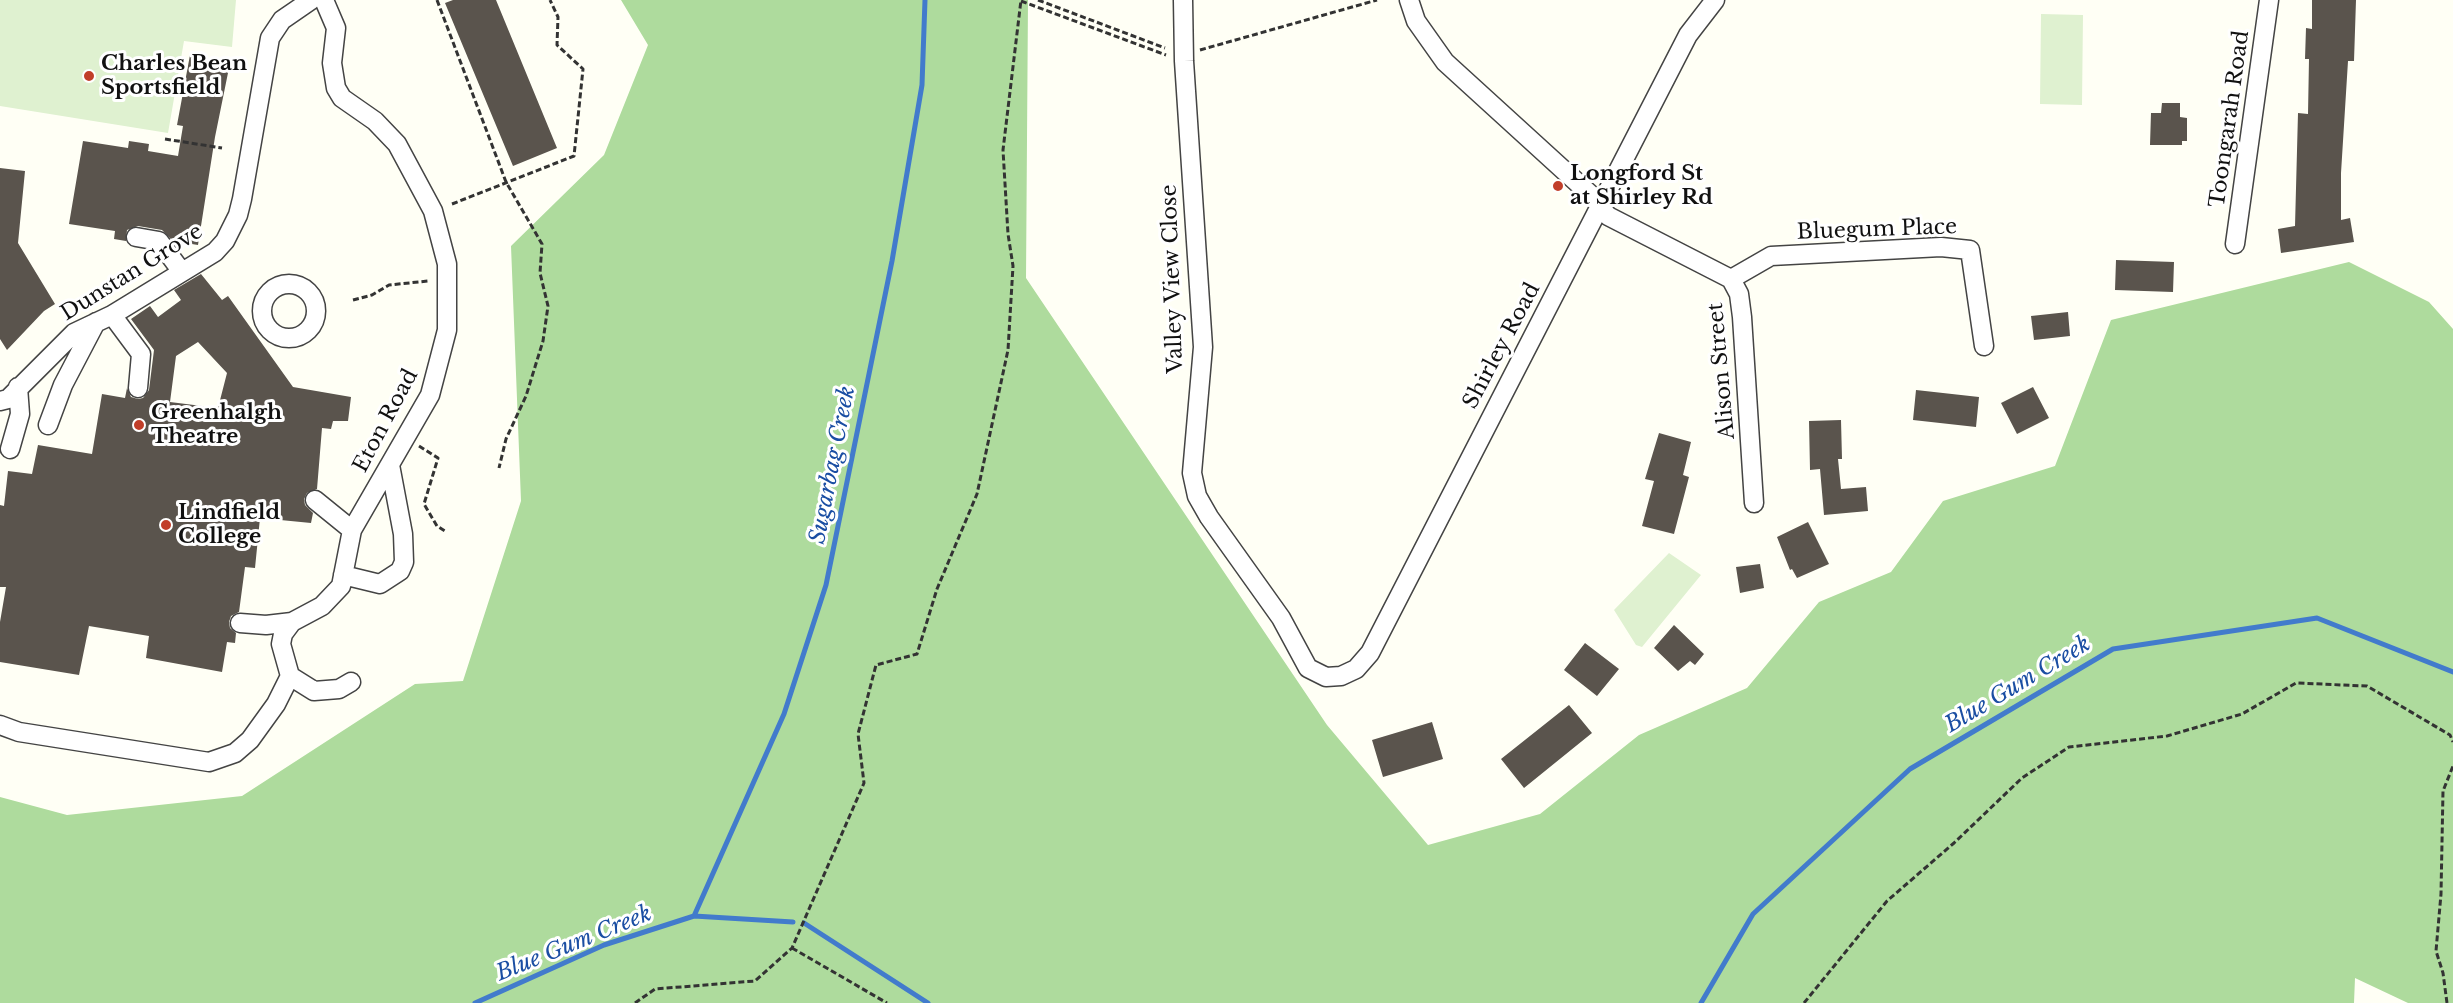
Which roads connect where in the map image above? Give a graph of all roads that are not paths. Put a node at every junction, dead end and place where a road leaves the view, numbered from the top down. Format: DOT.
graph roads {
  1 [pos="311,0"];
  2 [pos="324,0"];
  3 [pos="1183,0"];
  4 [pos="1409,0"];
  5 [pos="1715,0"];
  6 [pos="2270,0"];
  7 [pos="1600,207"];
  8 [pos="136,237"];
  9 [pos="2235,244"];
  10 [pos="182,272"];
  11 [pos="1731,279"];
  12 [pos="104,319"];
  13 [pos="1984,346"];
  14 [pos="18,387"];
  15 [pos="138,388"];
  16 [pos="0,401"];
  17 [pos="48,425"];
  18 [pos="10,449"];
  19 [pos="390,465"];
  20 [pos="315,500"];
  21 [pos="1754,503"];
  22 [pos="352,530"];
  23 [pos="343,575"];
  24 [pos="292,622"];
  25 [pos="240,623"];
  26 [pos="1308,668"];
  27 [pos="290,676"];
  28 [pos="351,682"];
  29 [pos="0,725"];
  1 -- 10 [label="street, Dunstan Grove"];
  2 -- 19 [label="street, Eton Road"];
  3 -- 26 [label="street, Valley View Close"];
  4 -- 7 [label="street, Alison Street"];
  5 -- 7 [label="street, Shirley Road"];
  6 -- 9 [label="street, Toongarah Road"];
  7 -- 11 [label="street, Alison Street"];
  7 -- 26 [label="street, Shirley Road"];
  8 -- 10 [label="street"];
  10 -- 12 [label="street, Dunstan Grove"];
  11 -- 13 [label="street, Bluegum Place"];
  11 -- 21 [label="street, Alison Street"];
  12 -- 14 [label="street, Dunstan Grove"];
  12 -- 15 [label="street"];
  12 -- 17 [label="street"];
  14 -- 16 [label="street, Dunstan Grove"];
  14 -- 18 [label="street"];
  19 -- 22 [label="street, Eton Road"];
  19 -- 23 [label="street"];
  20 -- 22 [label="street"];
  22 -- 23 [label="street, Eton Road"];
  23 -- 24 [label="street, Eton Road"];
  24 -- 25 [label="street, Eton Road"];
  24 -- 27 [label="street"];
  27 -- 28 [label="street"];
  27 -- 29 [label="street"];
}
